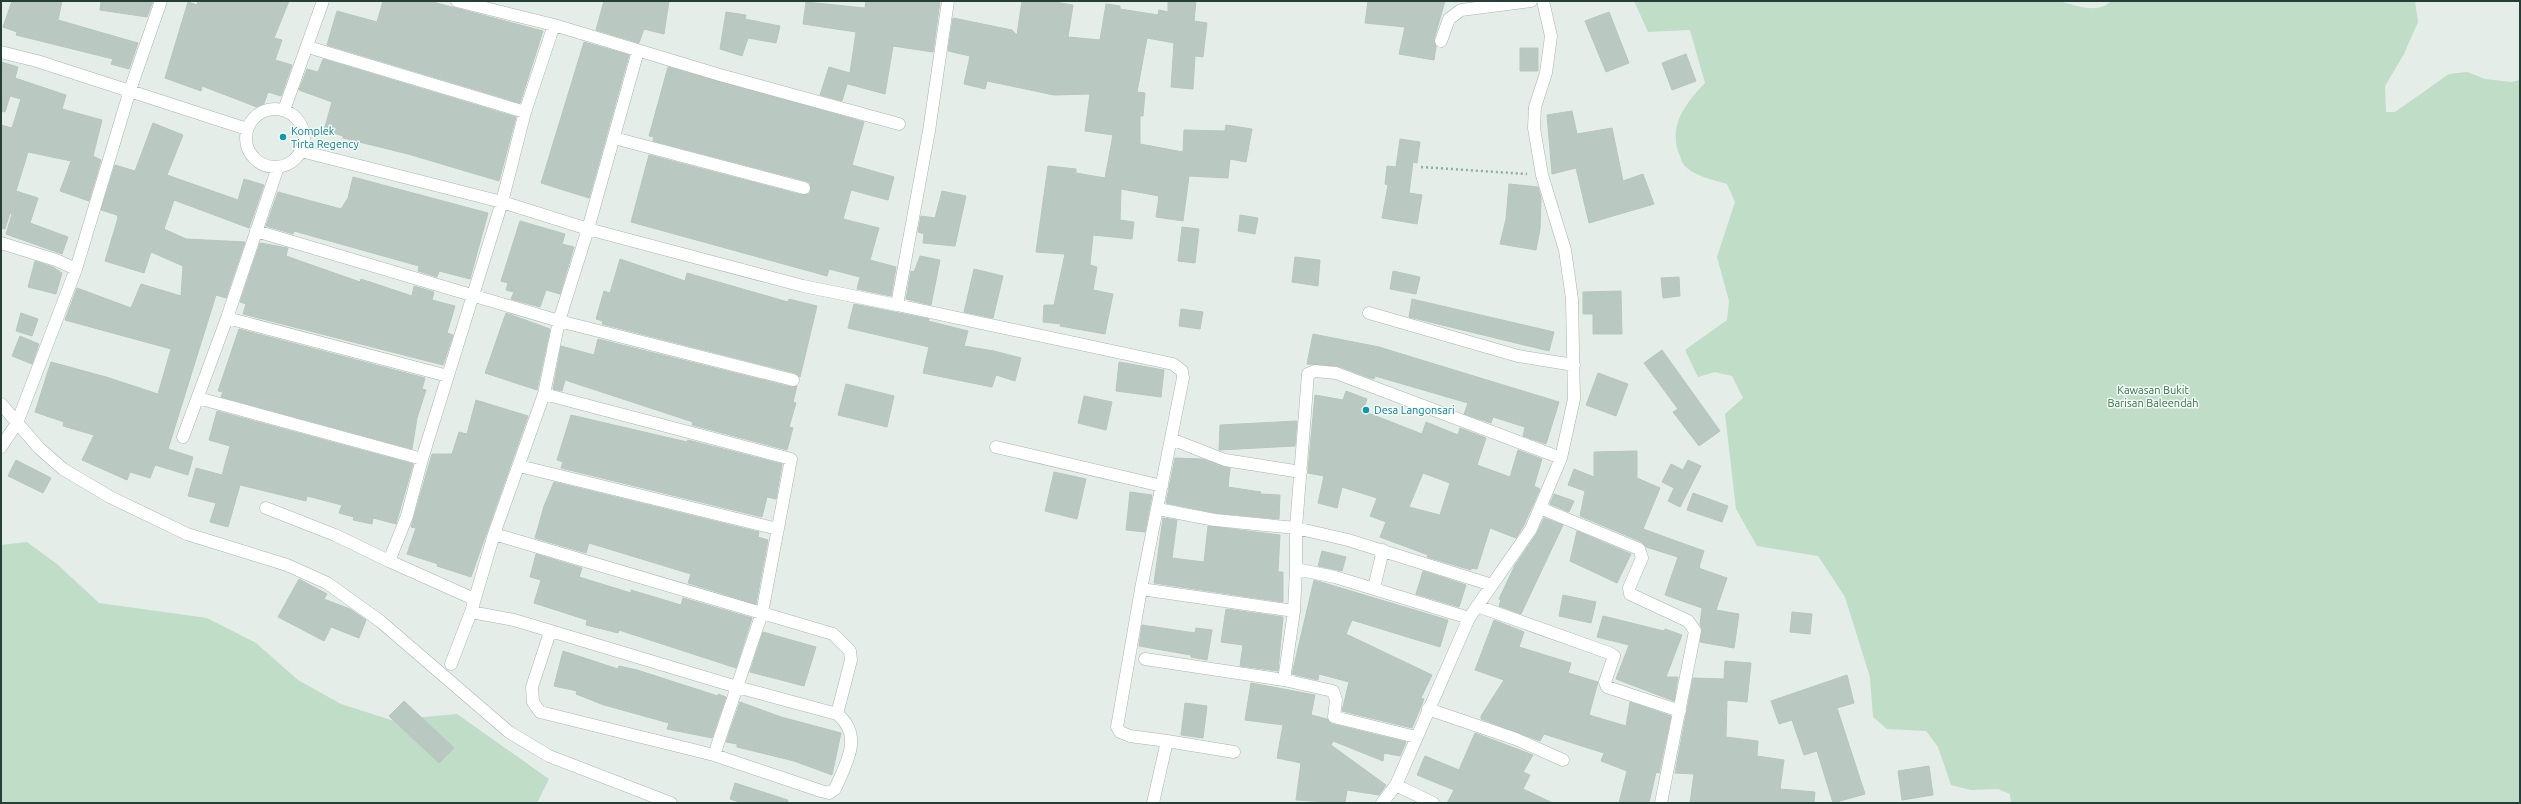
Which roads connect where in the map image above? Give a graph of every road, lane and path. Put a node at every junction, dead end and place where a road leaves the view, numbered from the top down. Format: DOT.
graph roads {
  1 [pos="162,1"];
  2 [pos="323,1"];
  3 [pos="457,1"];
  4 [pos="948,1"];
  5 [pos="1531,1"];
  6 [pos="1543,1"];
  7 [pos="554,25"];
  8 [pos="1441,41"];
  9 [pos="308,47"];
  10 [pos="638,51"];
  11 [pos="1,52"];
  12 [pos="130,90"];
  13 [pos="284,110"];
  14 [pos="525,112"];
  15 [pos="899,124"];
  16 [pos="247,129"];
  17 [pos="614,138"];
  18 [pos="301,151"];
  19 [pos="278,167"];
  20 [pos="1421,167"];
  21 [pos="1542,175"];
  22 [pos="804,188"];
  23 [pos="502,202"];
  24 [pos="588,229"];
  25 [pos="256,231"];
  26 [pos="1,243"];
  27 [pos="76,269"];
  28 [pos="472,295"];
  29 [pos="897,305"];
  30 [pos="1369,314"];
  31 [pos="227,318"];
  32 [pos="559,321"];
  33 [pos="1574,365"];
  34 [pos="448,376"];
  35 [pos="794,380"];
  36 [pos="544,394"];
  37 [pos="198,398"];
  38 [pos="1,404"];
  39 [pos="17,424"];
  40 [pos="183,437"];
  41 [pos="1171,439"];
  42 [pos="1,447"];
  43 [pos="996,447"];
  44 [pos="1561,458"];
  45 [pos="422,459"];
  46 [pos="519,466"];
  47 [pos="1301,472"];
  48 [pos="1162,486"];
  49 [pos="266,508"];
  50 [pos="1540,508"];
  51 [pos="1158,509"];
  52 [pos="1296,528"];
  53 [pos="778,529"];
  54 [pos="494,534"];
  55 [pos="1383,550"];
  56 [pos="389,561"];
  57 [pos="1296,569"];
  58 [pos="1492,585"];
  59 [pos="1374,588"];
  60 [pos="1141,589"];
  61 [pos="474,600"];
  62 [pos="1477,606"];
  63 [pos="471,612"];
  64 [pos="1294,612"];
  65 [pos="762,613"];
  66 [pos="1469,618"];
  67 [pos="550,632"];
  68 [pos="1145,659"];
  69 [pos="451,664"];
  70 [pos="1284,680"];
  71 [pos="737,687"];
  72 [pos="1428,709"];
  73 [pos="1680,711"];
  74 [pos="837,714"];
  75 [pos="1416,737"];
  76 [pos="1167,741"];
  77 [pos="1234,752"];
  78 [pos="714,755"];
  79 [pos="1562,760"];
  80 [pos="1396,785"];
  81 [pos="671,803"];
  82 [pos="1153,803"];
  83 [pos="1382,803"];
  84 [pos="1433,803"];
  85 [pos="1661,803"];
  1 -- 12 [label="street"];
  2 -- 9 [label="street"];
  3 -- 7 [label="street"];
  4 -- 29 [label="street"];
  5 -- 8 [label="street"];
  6 -- 21 [label="street"];
  7 -- 10 [label="street"];
  7 -- 14 [label="street"];
  9 -- 13 [label="street"];
  9 -- 14 [label="street"];
  10 -- 15 [label="street"];
  10 -- 17 [label="street"];
  11 -- 12 [label="street"];
  12 -- 16 [label="street"];
  12 -- 27 [label="street"];
  13 -- 16 [label="street"];
  13 -- 18 [label="street"];
  14 -- 23 [label="street"];
  16 -- 19 [label="street"];
  17 -- 22 [label="street"];
  17 -- 24 [label="street"];
  18 -- 19 [label="street"];
  18 -- 23 [label="street"];
  19 -- 25 [label="street"];
  20 -- 21 [label="path"];
  21 -- 33 [label="street"];
  23 -- 24 [label="street"];
  23 -- 28 [label="street"];
  24 -- 29 [label="street"];
  24 -- 32 [label="street"];
  25 -- 28 [label="street"];
  25 -- 31 [label="street"];
  26 -- 27 [label="street"];
  27 -- 39 [label="street"];
  28 -- 32 [label="street"];
  28 -- 34 [label="street"];
  29 -- 41 [label="street"];
  30 -- 33 [label="street"];
  31 -- 34 [label="street"];
  31 -- 37 [label="street"];
  32 -- 35 [label="street"];
  32 -- 36 [label="street"];
  33 -- 44 [label="street"];
  34 -- 45 [label="street"];
  36 -- 46 [label="street"];
  36 -- 53 [label="street"];
  37 -- 40 [label="street"];
  37 -- 45 [label="street"];
  38 -- 39 [label="street"];
  39 -- 42 [label="street"];
  39 -- 81 [label="street"];
  41 -- 47 [label="street"];
  41 -- 48 [label="street"];
  43 -- 48 [label="street"];
  44 -- 47 [label="street"];
  44 -- 50 [label="street"];
  45 -- 56 [label="street"];
  46 -- 53 [label="street"];
  46 -- 54 [label="street"];
  47 -- 52 [label="street"];
  48 -- 51 [label="street"];
  49 -- 56 [label="street"];
  50 -- 58 [label="street"];
  50 -- 73 [label="street"];
  51 -- 52 [label="street"];
  51 -- 60 [label="street"];
  52 -- 55 [label="street"];
  52 -- 57 [label="street"];
  53 -- 65 [label="street"];
  54 -- 61 [label="street"];
  54 -- 65 [label="street"];
  55 -- 58 [label="street"];
  55 -- 59 [label="street"];
  56 -- 61 [label="street"];
  57 -- 59 [label="street"];
  57 -- 64 [label="street"];
  58 -- 62 [label="street"];
  59 -- 66 [label="street"];
  60 -- 64 [label="street"];
  60 -- 76 [label="street"];
  61 -- 63 [label="street"];
  62 -- 66 [label="street"];
  62 -- 73 [label="street"];
  63 -- 67 [label="street"];
  63 -- 69 [label="street"];
  64 -- 70 [label="street"];
  65 -- 71 [label="street"];
  65 -- 74 [label="street"];
  66 -- 72 [label="street"];
  67 -- 71 [label="street"];
  67 -- 78 [label="street"];
  68 -- 70 [label="street"];
  70 -- 75 [label="street"];
  71 -- 74 [label="street"];
  71 -- 78 [label="street"];
  72 -- 75 [label="street"];
  72 -- 79 [label="street"];
  73 -- 85 [label="street"];
  74 -- 78 [label="street"];
  75 -- 80 [label="street"];
  76 -- 77 [label="street"];
  76 -- 82 [label="street"];
  80 -- 83 [label="street"];
  80 -- 84 [label="street"];
}
